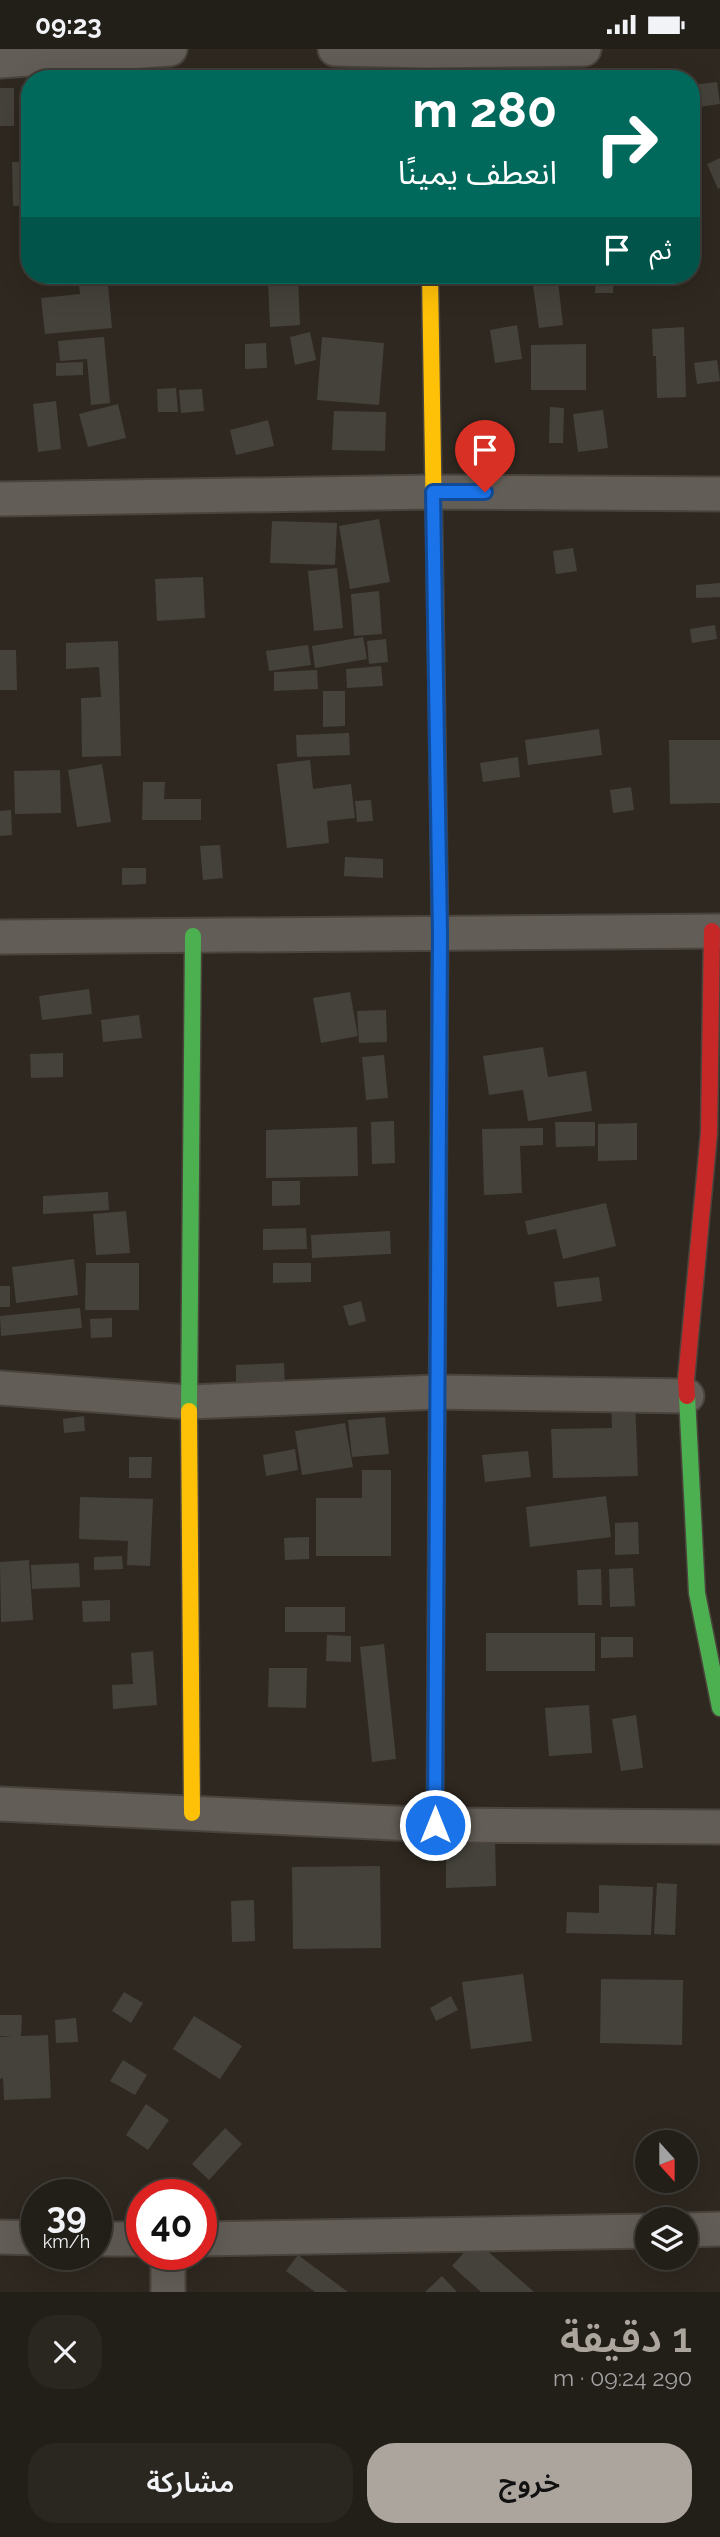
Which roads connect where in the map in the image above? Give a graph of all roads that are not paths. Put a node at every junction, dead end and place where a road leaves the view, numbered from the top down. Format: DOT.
graph roads {
  1 [pos="170,49"];
  2 [pos="335,49"];
  3 [pos="584,49"];
  4 [pos="427,60"];
  5 [pos="0,61"];
  6 [pos="430,284"];
  7 [pos="433,492"];
  8 [pos="720,494"];
  9 [pos="0,499"];
  10 [pos="716,931"];
  11 [pos="440,934"];
  12 [pos="193,936"];
  13 [pos="0,937"];
  14 [pos="0,1388"];
  15 [pos="437,1392"];
  16 [pos="687,1396"];
  17 [pos="190,1402"];
  18 [pos="708,1593"];
  19 [pos="720,1708"];
  20 [pos="0,1804"];
  21 [pos="192,1813"];
  22 [pos="435,1825"];
  23 [pos="720,1827"];
  24 [pos="720,2229"];
  25 [pos="698,2230"];
  26 [pos="635,2231"];
  27 [pos="0,2237"];
  28 [pos="21,2238"];
  29 [pos="217,2239"];
  30 [pos="168,2270"];
  31 [pos="168,2292"];
  1 -- 5 [label="street"];
  2 -- 4 [label="street"];
  3 -- 4 [label="street"];
  6 -- 7 [label="street"];
  7 -- 8 [label="street"];
  7 -- 9 [label="street"];
  7 -- 11 [label="street"];
  10 -- 11 [label="street"];
  10 -- 16 [label="street"];
  11 -- 12 [label="street"];
  11 -- 15 [label="street"];
  12 -- 13 [label="street"];
  12 -- 17 [label="street"];
  14 -- 17 [label="street"];
  15 -- 16 [label="street"];
  15 -- 17 [label="street"];
  15 -- 22 [label="street"];
  16 -- 18 [label="street"];
  17 -- 21 [label="street"];
  18 -- 19 [label="street"];
  20 -- 21 [label="street"];
  21 -- 22 [label="street"];
  22 -- 23 [label="street"];
  24 -- 25 [label="street"];
  26 -- 29 [label="street"];
  27 -- 28 [label="street"];
  30 -- 31 [label="street"];
}
